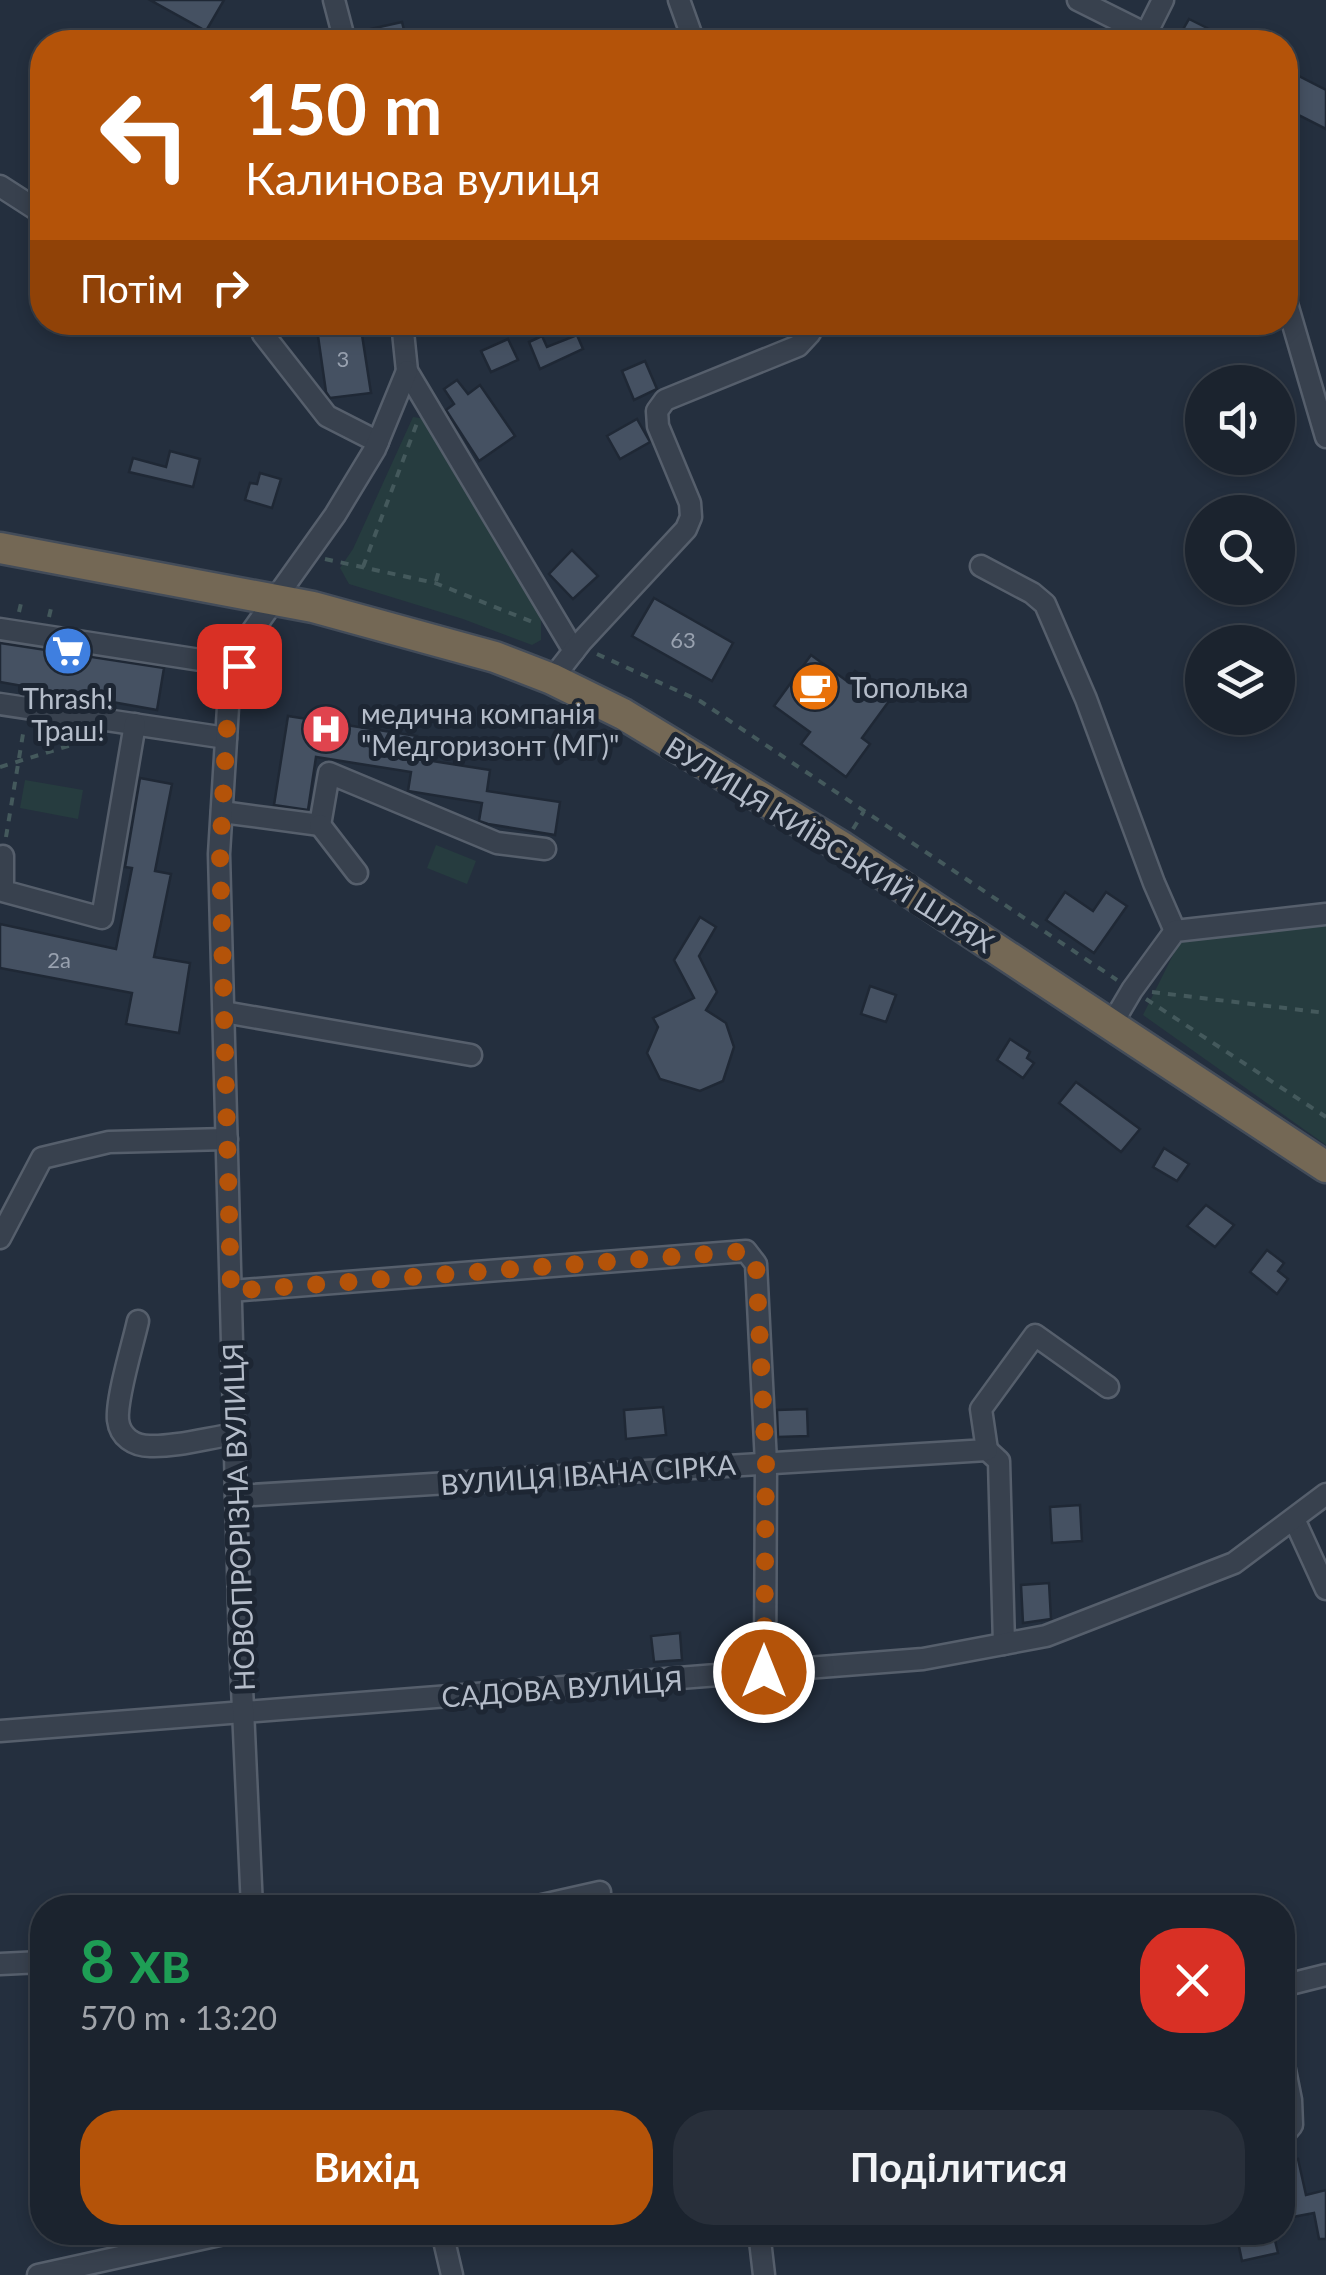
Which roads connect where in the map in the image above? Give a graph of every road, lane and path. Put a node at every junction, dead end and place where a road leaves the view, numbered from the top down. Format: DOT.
graph roads {
  1 [pos="334,0"];
  2 [pos="679,0"];
  3 [pos="1078,0"];
  4 [pos="1163,0"];
  5 [pos="342,30"];
  6 [pos="690,30"];
  7 [pos="1134,30"];
  8 [pos="1152,30"];
  9 [pos="0,186"];
  10 [pos="30,205"];
  11 [pos="264,335"];
  12 [pos="403,335"];
  13 [pos="808,335"];
  14 [pos="1296,335"];
  15 [pos="406,371"];
  16 [pos="416,423"];
  17 [pos="1326,437"];
  18 [pos="378,442"];
  19 [pos="0,548"];
  20 [pos="307,556"];
  21 [pos="440,566"];
  22 [pos="981,566"];
  23 [pos="363,567"];
  24 [pos="435,583"];
  25 [pos="275,599"];
  26 [pos="0,629"];
  27 [pos="573,642"];
  28 [pos="239,666"];
  29 [pos="552,679"];
  30 [pos="0,704"];
  31 [pos="27,708"];
  32 [pos="135,724"];
  33 [pos="226,738"];
  34 [pos="18,762"];
  35 [pos="0,767"];
  36 [pos="222,812"];
  37 [pos="320,826"];
  38 [pos="546,849"];
  39 [pos="3,856"];
  40 [pos="356,873"];
  41 [pos="1326,914"];
  42 [pos="1175,930"];
  43 [pos="1132,990"];
  44 [pos="224,1012"];
  45 [pos="1326,1013"];
  46 [pos="1104,1022"];
  47 [pos="471,1055"];
  48 [pos="1326,1117"];
  49 [pos="227,1139"];
  50 [pos="1326,1167"];
  51 [pos="3,1229"];
  52 [pos="231,1291"];
  53 [pos="138,1321"];
  54 [pos="1108,1387"];
  55 [pos="235,1434"];
  56 [pos="986,1450"];
  57 [pos="766,1463"];
  58 [pos="1326,1494"];
  59 [pos="236,1496"];
  60 [pos="1294,1520"];
  61 [pos="1326,1590"];
  62 [pos="1004,1644"];
  63 [pos="764,1672"];
  64 [pos="244,1712"];
  65 [pos="0,1731"];
  66 [pos="600,1892"];
  67 [pos="251,1895"];
  68 [pos="587,1895"];
  69 [pos="30,1963"];
  70 [pos="0,1964"];
  71 [pos="1326,1975"];
  72 [pos="1295,1983"];
  73 [pos="191,2245"];
  74 [pos="445,2245"];
  75 [pos="761,2245"];
  76 [pos="125,2266"];
  77 [pos="38,2275"];
  78 [pos="452,2275"];
  79 [pos="764,2275"];
  1 -- 5 [label="street"];
  2 -- 6 [label="street"];
  3 -- 7 [label="street"];
  4 -- 8 [label="street"];
  9 -- 10 [label="street"];
  11 -- 18 [label="street"];
  12 -- 15 [label="street"];
  13 -- 27 [label="street"];
  14 -- 17 [label="street"];
  15 -- 18 [label="street, НОВОПРОРІЗНА ВУЛИЦЯ"];
  15 -- 27 [label="street"];
  16 -- 23 [label="path"];
  18 -- 20 [label="street, НОВОПРОРІЗНА ВУЛИЦЯ"];
  19 -- 25 [label="highway, ВУЛИЦЯ КИЇВСЬКИЙ ШЛЯХ"];
  20 -- 23 [label="path"];
  20 -- 25 [label="street, НОВОПРОРІЗНА ВУЛИЦЯ"];
  21 -- 24 [label="path"];
  22 -- 42 [label="street"];
  23 -- 24 [label="path"];
  24 -- 27 [label="path"];
  25 -- 28 [label="street, НОВОПРОРІЗНА ВУЛИЦЯ"];
  25 -- 29 [label="highway, ВУЛИЦЯ КИЇВСЬКИЙ ШЛЯХ"];
  26 -- 28 [label="street"];
  27 -- 29 [label="street"];
  27 -- 43 [label="path"];
  28 -- 33 [label="street, НОВОПРОРІЗНА ВУЛИЦЯ"];
  29 -- 46 [label="highway, ВУЛИЦЯ КИЇВСЬКИЙ ШЛЯХ"];
  30 -- 31 [label="street"];
  31 -- 32 [label="street"];
  31 -- 34 [label="path"];
  32 -- 33 [label="street"];
  32 -- 34 [label="path"];
  32 -- 39 [label="street"];
  33 -- 36 [label="street, НОВОПРОРІЗНА ВУЛИЦЯ"];
  34 -- 35 [label="path"];
  34 -- 39 [label="path"];
  36 -- 37 [label="street"];
  36 -- 44 [label="street, НОВОПРОРІЗНА ВУЛИЦЯ"];
  37 -- 38 [label="street"];
  37 -- 40 [label="street"];
  41 -- 42 [label="street"];
  42 -- 43 [label="street"];
  43 -- 45 [label="path"];
  43 -- 46 [label="street"];
  43 -- 48 [label="path"];
  44 -- 47 [label="street"];
  44 -- 49 [label="street, НОВОПРОРІЗНА ВУЛИЦЯ"];
  46 -- 50 [label="highway, ВУЛИЦЯ КИЇВСЬКИЙ ШЛЯХ"];
  49 -- 51 [label="street"];
  49 -- 52 [label="street, НОВОПРОРІЗНА ВУЛИЦЯ"];
  52 -- 55 [label="street, НОВОПРОРІЗНА ВУЛИЦЯ"];
  52 -- 57 [label="street"];
  53 -- 55 [label="street"];
  54 -- 56 [label="street"];
  55 -- 59 [label="street, НОВОПРОРІЗНА ВУЛИЦЯ"];
  56 -- 57 [label="street, ВУЛИЦЯ ІВАНА СІРКА"];
  56 -- 62 [label="street"];
  57 -- 59 [label="street, ВУЛИЦЯ ІВАНА СІРКА"];
  57 -- 63 [label="street"];
  58 -- 60 [label="street, САДОВА ВУЛИЦЯ"];
  59 -- 64 [label="street, НОВОПРОРІЗНА ВУЛИЦЯ"];
  60 -- 61 [label="street"];
  60 -- 62 [label="street, САДОВА ВУЛИЦЯ"];
  62 -- 63 [label="street, САДОВА ВУЛИЦЯ"];
  63 -- 64 [label="street, САДОВА ВУЛИЦЯ"];
  64 -- 65 [label="street, САДОВА ВУЛИЦЯ"];
  64 -- 67 [label="street, НОВОПРОРІЗНА ВУЛИЦЯ"];
  66 -- 68 [label="street"];
  69 -- 70 [label="street"];
  71 -- 72 [label="street"];
  73 -- 76 [label="street"];
  74 -- 78 [label="street"];
  75 -- 79 [label="street"];
  76 -- 77 [label="street"];
}
